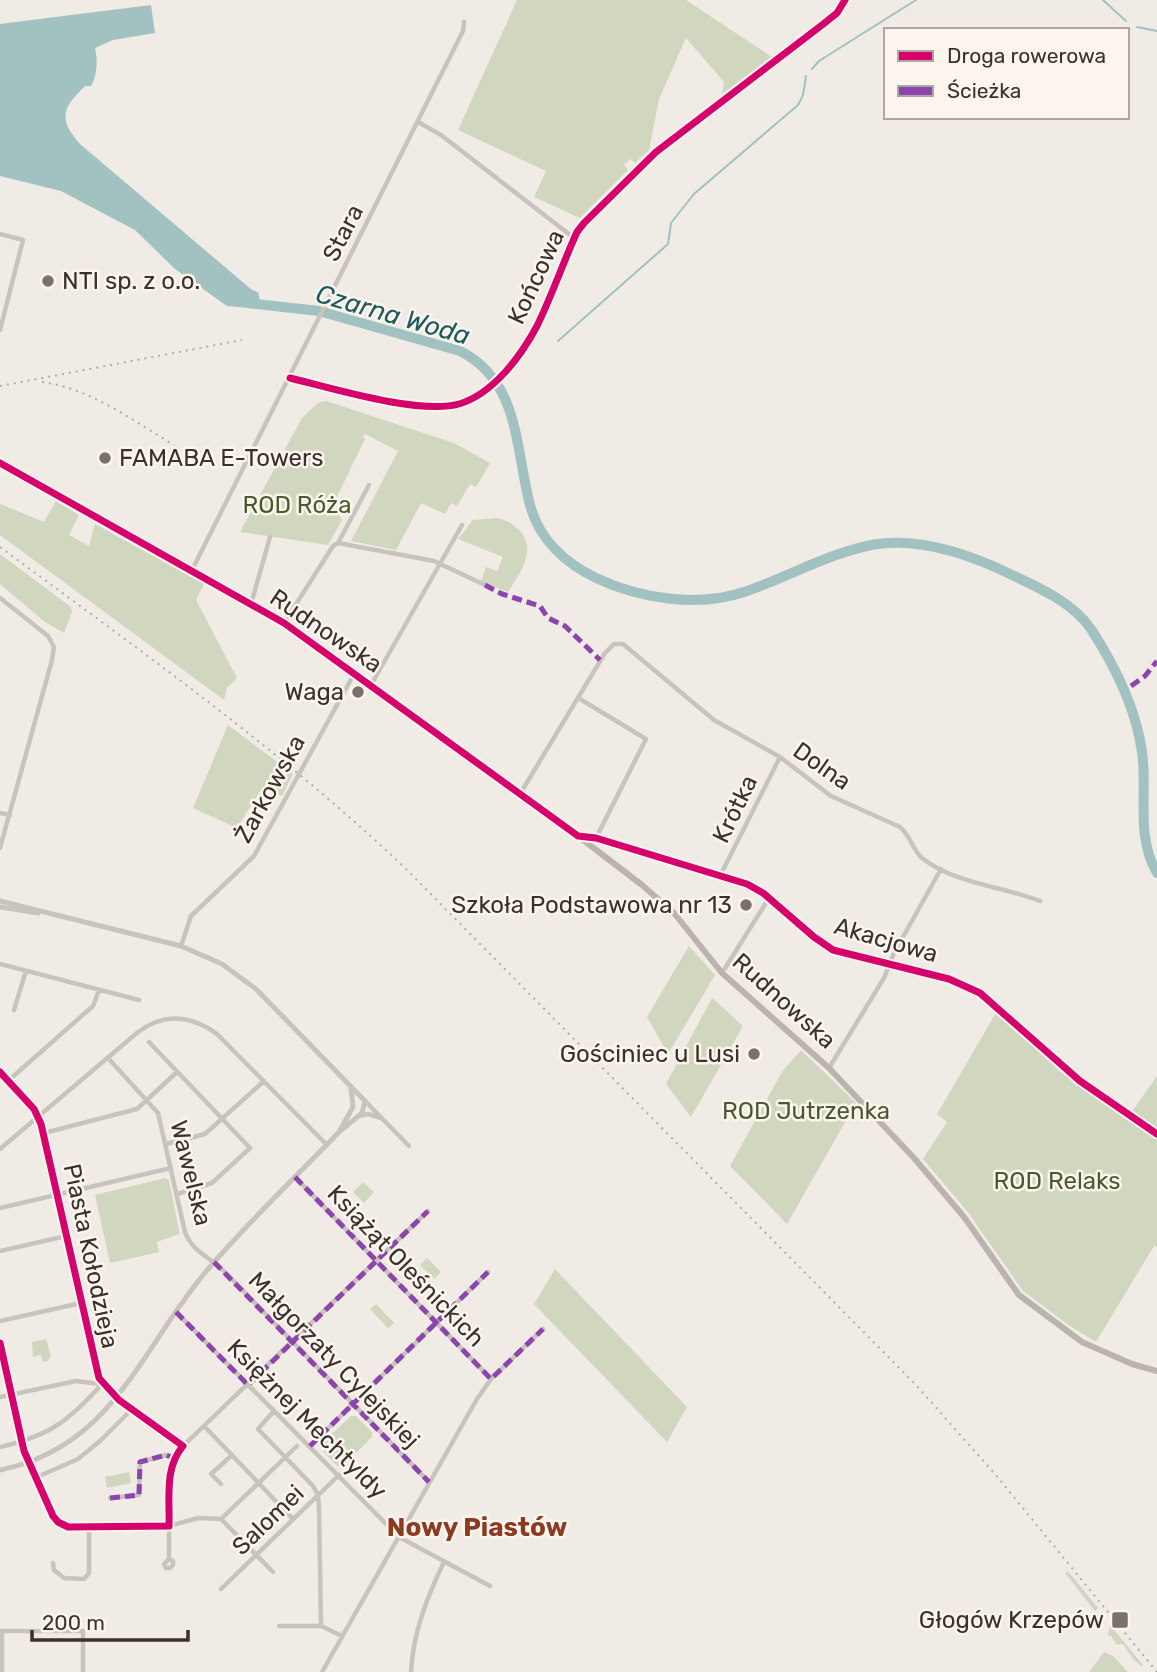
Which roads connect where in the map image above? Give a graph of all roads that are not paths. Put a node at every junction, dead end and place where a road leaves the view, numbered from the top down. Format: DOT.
graph roads {
  1 [pos="845,0"];
  2 [pos="464,22"];
  3 [pos="418,122"];
  4 [pos="0,234"];
  5 [pos="574,238"];
  6 [pos="0,330"];
  7 [pos="289,378"];
  8 [pos="0,463"];
  9 [pos="369,485"];
  10 [pos="462,525"];
  11 [pos="270,537"];
  12 [pos="338,543"];
  13 [pos="439,564"];
  14 [pos="192,570"];
  15 [pos="485,584"];
  16 [pos="0,598"];
  17 [pos="251,604"];
  18 [pos="284,623"];
  19 [pos="354,673"];
  20 [pos="371,685"];
  21 [pos="579,699"];
  22 [pos="780,757"];
  23 [pos="520,794"];
  24 [pos="0,813"];
  25 [pos="10,815"];
  26 [pos="579,836"];
  27 [pos="596,838"];
  28 [pos="0,848"];
  29 [pos="941,869"];
  30 [pos="720,876"];
  31 [pos="769,898"];
  32 [pos="0,901"];
  33 [pos="1040,901"];
  34 [pos="0,907"];
  35 [pos="45,913"];
  36 [pos="181,946"];
  37 [pos="0,964"];
  38 [pos="891,964"];
  39 [pos="26,971"];
  40 [pos="722,973"];
  41 [pos="99,990"];
  42 [pos="139,1000"];
  43 [pos="14,1010"];
  44 [pos="149,1042"];
  45 [pos="108,1058"];
  46 [pos="829,1068"];
  47 [pos="0,1072"];
  48 [pos="177,1072"];
  49 [pos="9,1080"];
  50 [pos="264,1081"];
  51 [pos="350,1085"];
  52 [pos="147,1100"];
  53 [pos="365,1101"];
  54 [pos="352,1110"];
  55 [pos="38,1116"];
  56 [pos="358,1116"];
  57 [pos="222,1119"];
  58 [pos="383,1120"];
  59 [pos="339,1132"];
  60 [pos="44,1133"];
  61 [pos="1157,1134"];
  62 [pos="166,1144"];
  63 [pos="327,1145"];
  64 [pos="409,1146"];
  65 [pos="0,1149"];
  66 [pos="171,1168"];
  67 [pos="295,1177"];
  68 [pos="177,1194"];
  69 [pos="57,1195"];
  70 [pos="0,1208"];
  71 [pos="428,1211"];
  72 [pos="66,1236"];
  73 [pos="0,1251"];
  74 [pos="377,1260"];
  75 [pos="214,1262"];
  76 [pos="488,1272"];
  77 [pos="81,1303"];
  78 [pos="176,1312"];
  79 [pos="0,1321"];
  80 [pos="437,1323"];
  81 [pos="543,1329"];
  82 [pos="0,1343"];
  83 [pos="292,1343"];
  84 [pos="1157,1371"];
  85 [pos="491,1379"];
  86 [pos="102,1384"];
  87 [pos="248,1385"];
  88 [pos="11,1394"];
  89 [pos="0,1396"];
  90 [pos="116,1398"];
  91 [pos="352,1405"];
  92 [pos="132,1409"];
  93 [pos="274,1411"];
  94 [pos="204,1426"];
  95 [pos="22,1442"];
  96 [pos="297,1446"];
  97 [pos="310,1446"];
  98 [pos="0,1447"];
  99 [pos="183,1447"];
  100 [pos="231,1456"];
  101 [pos="285,1457"];
  102 [pos="174,1458"];
  103 [pos="27,1463"];
  104 [pos="0,1470"];
  105 [pos="339,1475"];
  106 [pos="35,1478"];
  107 [pos="429,1482"];
  108 [pos="258,1483"];
  109 [pos="221,1484"];
  110 [pos="318,1495"];
  111 [pos="110,1498"];
  112 [pos="221,1519"];
  113 [pos="293,1519"];
  114 [pos="169,1526"];
  115 [pos="89,1527"];
  116 [pos="400,1536"];
  117 [pos="256,1555"];
  118 [pos="169,1559"];
  119 [pos="444,1562"];
  120 [pos="53,1563"];
  121 [pos="273,1572"];
  122 [pos="490,1586"];
  123 [pos="221,1589"];
  124 [pos="279,1626"];
  125 [pos="321,1626"];
  126 [pos="1,1631"];
  127 [pos="342,1636"];
  128 [pos="2,1672"];
  129 [pos="83,1672"];
  130 [pos="322,1672"];
  131 [pos="411,1672"];
  1 -- 5 [label="street, Końcowa"];
  2 -- 3 [label="street, Stara"];
  3 -- 5 [label="street, Końcowa"];
  3 -- 7 [label="street, Stara"];
  4 -- 6 [label="street"];
  5 -- 7 [label="street, Końcowa"];
  7 -- 14 [label="street, Stara"];
  8 -- 14 [label="main road, Rudnowska"];
  9 -- 12 [label="street"];
  10 -- 13 [label="street"];
  11 -- 17 [label="street"];
  12 -- 13 [label="street"];
  12 -- 18 [label="street"];
  13 -- 15 [label="street"];
  13 -- 20 [label="street"];
  14 -- 17 [label="main road, Rudnowska"];
  16 -- 25 [label="street"];
  17 -- 18 [label="main road, Rudnowska"];
  18 -- 19 [label="main road, Rudnowska"];
  19 -- 20 [label="main road, Rudnowska"];
  19 -- 36 [label="street, Żarkowska"];
  20 -- 23 [label="main road, Rudnowska"];
  21 -- 22 [label="street, Dolna"];
  21 -- 23 [label="street"];
  21 -- 27 [label="street"];
  22 -- 29 [label="street, Dolna"];
  22 -- 30 [label="street, Krótka"];
  23 -- 26 [label="main road, Rudnowska"];
  24 -- 25 [label="street"];
  25 -- 28 [label="street"];
  26 -- 27 [label="street, Akacjowa"];
  26 -- 40 [label="main road, Rudnowska"];
  27 -- 30 [label="street, Akacjowa"];
  29 -- 33 [label="street, Dolna"];
  29 -- 38 [label="street"];
  30 -- 31 [label="street, Akacjowa"];
  31 -- 38 [label="street, Akacjowa"];
  31 -- 40 [label="street"];
  32 -- 35 [label="street"];
  34 -- 35 [label="street"];
  35 -- 36 [label="street"];
  36 -- 51 [label="street"];
  37 -- 39 [label="street"];
  38 -- 46 [label="street"];
  38 -- 61 [label="street, Akacjowa"];
  39 -- 41 [label="street"];
  39 -- 43 [label="street"];
  40 -- 46 [label="main road, Rudnowska"];
  41 -- 42 [label="street"];
  41 -- 49 [label="street"];
  44 -- 48 [label="street"];
  45 -- 50 [label="street"];
  45 -- 52 [label="street, Wawelska"];
  45 -- 55 [label="street"];
  46 -- 84 [label="main road, Rudnowska"];
  47 -- 49 [label="street, Piasta Kołodzieja"];
  48 -- 52 [label="street"];
  48 -- 57 [label="street"];
  49 -- 55 [label="street, Piasta Kołodzieja"];
  50 -- 57 [label="street"];
  50 -- 63 [label="street"];
  51 -- 53 [label="street"];
  51 -- 54 [label="street"];
  52 -- 60 [label="street"];
  52 -- 62 [label="street, Wawelska"];
  53 -- 54 [label="street"];
  53 -- 56 [label="street"];
  53 -- 58 [label="street"];
  54 -- 59 [label="street"];
  55 -- 60 [label="street, Piasta Kołodzieja"];
  55 -- 65 [label="street"];
  56 -- 58 [label="street"];
  56 -- 59 [label="street"];
  57 -- 62 [label="street"];
  57 -- 68 [label="street"];
  58 -- 64 [label="street"];
  59 -- 63 [label="street"];
  60 -- 69 [label="street, Piasta Kołodzieja"];
  62 -- 66 [label="street, Wawelska"];
  63 -- 67 [label="street"];
  66 -- 68 [label="street, Wawelska"];
  66 -- 69 [label="street"];
  67 -- 74 [label="street, Książąt Oleśnickich"];
  67 -- 75 [label="street"];
  68 -- 75 [label="street, Wawelska"];
  69 -- 70 [label="street"];
  69 -- 72 [label="street, Piasta Kołodzieja"];
  71 -- 74 [label="street"];
  72 -- 73 [label="street"];
  72 -- 77 [label="street, Piasta Kołodzieja"];
  74 -- 80 [label="street, Książąt Oleśnickich"];
  74 -- 83 [label="street"];
  75 -- 78 [label="street"];
  75 -- 83 [label="street, Małgorzaty Cylejskiej"];
  76 -- 80 [label="street"];
  77 -- 79 [label="street"];
  77 -- 86 [label="street, Piasta Kołodzieja"];
  78 -- 87 [label="street, Księżnej Mechtyldy"];
  78 -- 90 [label="street"];
  80 -- 85 [label="street, Książąt Oleśnickich"];
  80 -- 91 [label="street"];
  81 -- 85 [label="street"];
  82 -- 88 [label="street"];
  83 -- 87 [label="street"];
  83 -- 91 [label="street, Małgorzaty Cylejskiej"];
  85 -- 107 [label="street"];
  86 -- 88 [label="street"];
  86 -- 90 [label="street, Piasta Kołodzieja"];
  86 -- 95 [label="street"];
  87 -- 93 [label="street, Księżnej Mechtyldy"];
  87 -- 94 [label="street"];
  88 -- 89 [label="street"];
  88 -- 95 [label="street"];
  90 -- 92 [label="street, Piasta Kołodzieja"];
  90 -- 103 [label="street"];
  91 -- 97 [label="street"];
  91 -- 107 [label="street, Małgorzaty Cylejskiej"];
  92 -- 99 [label="street, Piasta Kołodzieja"];
  92 -- 106 [label="street"];
  93 -- 97 [label="street, Księżnej Mechtyldy"];
  93 -- 101 [label="street"];
  94 -- 99 [label="street"];
  94 -- 100 [label="street"];
  95 -- 98 [label="street"];
  95 -- 103 [label="street"];
  96 -- 101 [label="street"];
  97 -- 105 [label="street, Księżnej Mechtyldy"];
  99 -- 102 [label="street"];
  100 -- 108 [label="street"];
  100 -- 109 [label="street"];
  101 -- 108 [label="street"];
  101 -- 110 [label="street"];
  102 -- 111 [label="street"];
  102 -- 114 [label="street"];
  103 -- 104 [label="street"];
  103 -- 106 [label="street"];
  105 -- 110 [label="street, Salomei"];
  105 -- 116 [label="street, Księżnej Mechtyldy"];
  106 -- 115 [label="street"];
  107 -- 116 [label="street"];
  108 -- 112 [label="street"];
  108 -- 113 [label="street"];
  110 -- 113 [label="street, Salomei"];
  110 -- 125 [label="street"];
  112 -- 114 [label="street"];
  112 -- 117 [label="street"];
  113 -- 117 [label="street, Salomei"];
  114 -- 115 [label="street"];
  114 -- 118 [label="street"];
  115 -- 120 [label="street"];
  116 -- 119 [label="street, Księżnej Mechtyldy"];
  116 -- 127 [label="street"];
  117 -- 121 [label="street"];
  117 -- 123 [label="street, Salomei"];
  119 -- 122 [label="street, Księżnej Mechtyldy"];
  119 -- 131 [label="street"];
  124 -- 125 [label="street"];
  125 -- 127 [label="street"];
  126 -- 128 [label="street"];
  126 -- 129 [label="street"];
  127 -- 130 [label="street"];
}
